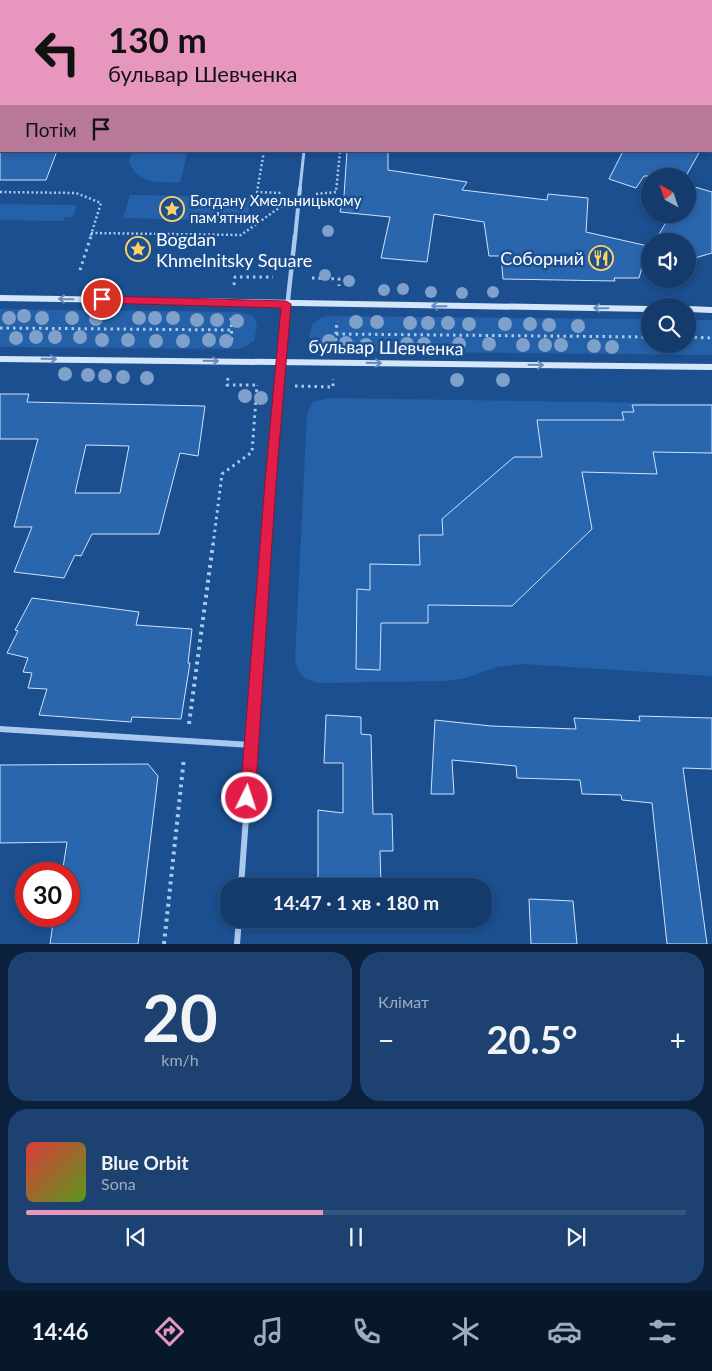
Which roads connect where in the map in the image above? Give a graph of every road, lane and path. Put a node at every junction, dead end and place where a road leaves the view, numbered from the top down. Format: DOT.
graph roads {
  1 [pos="264,152"];
  2 [pos="304,152"];
  3 [pos="340,152"];
  4 [pos="300,191"];
  5 [pos="0,192"];
  6 [pos="91,234"];
  7 [pos="80,270"];
  8 [pos="272,277"];
  9 [pos="312,278"];
  10 [pos="339,288"];
  11 [pos="234,291"];
  12 [pos="0,298"];
  13 [pos="286,304"];
  14 [pos="641,309"];
  15 [pos="696,309"];
  16 [pos="712,310"];
  17 [pos="230,311"];
  18 [pos="337,315"];
  19 [pos="0,328"];
  20 [pos="231,330"];
  21 [pos="336,334"];
  22 [pos="641,337"];
  23 [pos="696,338"];
  24 [pos="712,338"];
  25 [pos="232,350"];
  26 [pos="335,352"];
  27 [pos="0,359"];
  28 [pos="281,362"];
  29 [pos="712,367"];
  30 [pos="229,372"];
  31 [pos="333,373"];
  32 [pos="257,385"];
  33 [pos="262,385"];
  34 [pos="292,386"];
  35 [pos="0,729"];
  36 [pos="186,741"];
  37 [pos="251,745"];
  38 [pos="242,878"];
  39 [pos="238,928"];
  40 [pos="164,944"];
  41 [pos="237,944"];
  1 -- 4 [label="path"];
  2 -- 4 [label="street"];
  3 -- 4 [label="path"];
  4 -- 6 [label="path"];
  4 -- 13 [label="street"];
  5 -- 6 [label="path"];
  6 -- 7 [label="path"];
  8 -- 11 [label="path"];
  9 -- 10 [label="path"];
  13 -- 12 [label="main road, one-way"];
  14 -- 13 [label="main road, one-way"];
  13 -- 28 [label="street"];
  15 -- 16 [label="main road"];
  17 -- 20 [label="path"];
  18 -- 21 [label="path"];
  19 -- 20 [label="path"];
  20 -- 25 [label="path"];
  21 -- 22 [label="path"];
  21 -- 26 [label="path"];
  23 -- 24 [label="path"];
  27 -- 28 [label="main road, бульвар Шевченка, one-way"];
  28 -- 29 [label="main road, бульвар Шевченка, one-way"];
  28 -- 37 [label="street"];
  30 -- 32 [label="path"];
  31 -- 34 [label="path"];
  32 -- 33 [label="path"];
  32 -- 36 [label="path"];
  35 -- 36 [label="street"];
  36 -- 37 [label="street"];
  36 -- 40 [label="path"];
  37 -- 38 [label="street"];
  39 -- 41 [label="street"];
}
